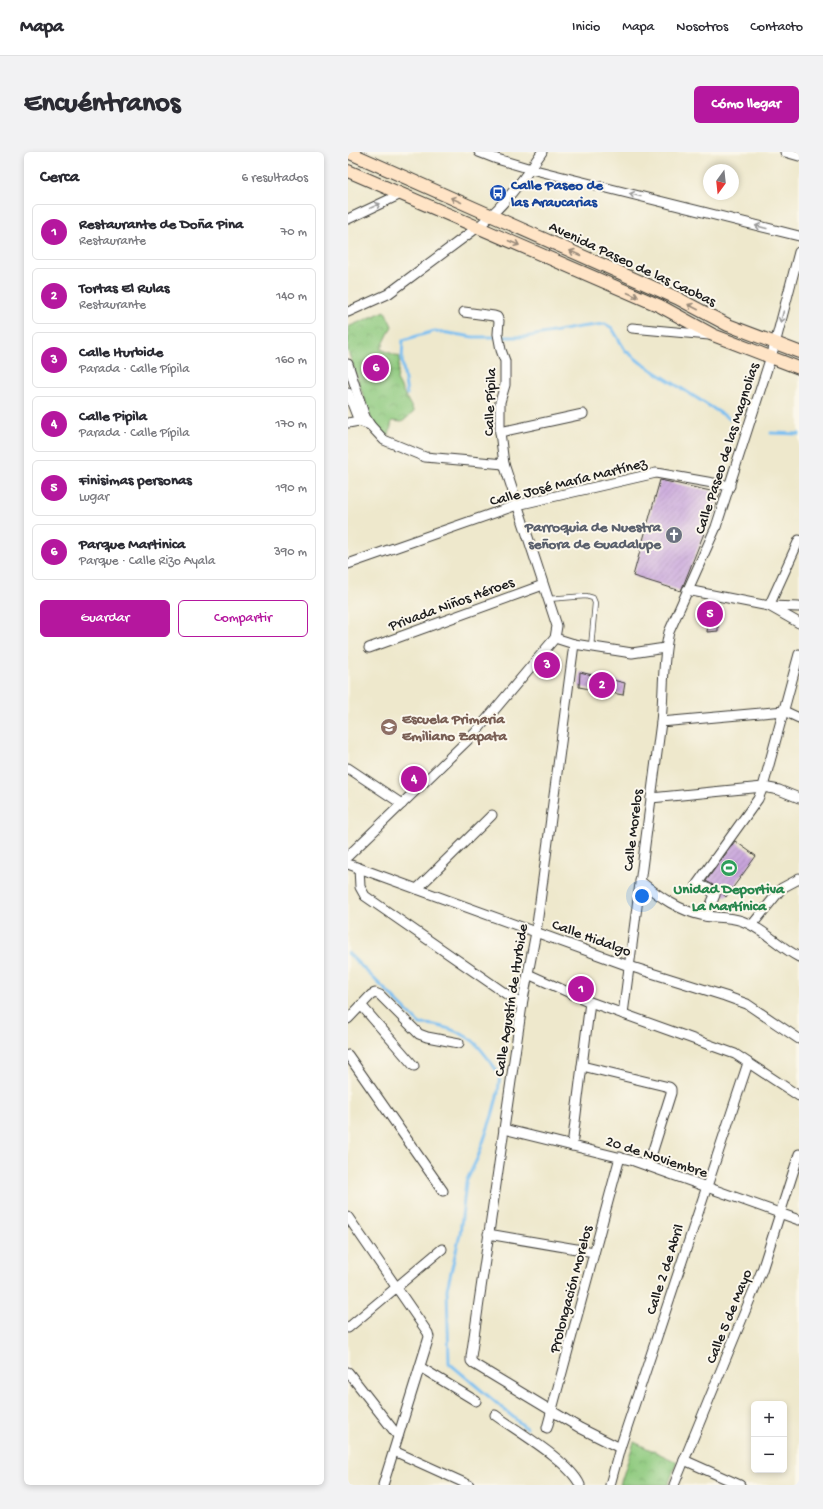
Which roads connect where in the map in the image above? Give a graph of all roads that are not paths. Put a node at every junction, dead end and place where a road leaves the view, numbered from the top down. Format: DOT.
graph roads {
  1 [pos="348,152"];
  2 [pos="479,152"];
  3 [pos="542,152"];
  4 [pos="785,152"];
  5 [pos="799,156"];
  6 [pos="531,169"];
  7 [pos="348,171"];
  8 [pos="401,194"];
  9 [pos="491,216"];
  10 [pos="348,219"];
  11 [pos="478,227"];
  12 [pos="799,236"];
  13 [pos="799,252"];
  14 [pos="348,312"];
  15 [pos="464,312"];
  16 [pos="632,328"];
  17 [pos="712,335"];
  18 [pos="775,344"];
  19 [pos="799,352"];
  20 [pos="770,358"];
  21 [pos="348,364"];
  22 [pos="799,368"];
  23 [pos="348,397"];
  24 [pos="583,414"];
  25 [pos="362,419"];
  26 [pos="348,423"];
  27 [pos="500,432"];
  28 [pos="504,464"];
  29 [pos="730,486"];
  30 [pos="517,505"];
  31 [pos="799,540"];
  32 [pos="348,564"];
  33 [pos="543,585"];
  34 [pos="687,590"];
  35 [pos="548,599"];
  36 [pos="769,606"];
  37 [pos="799,608"];
  38 [pos="799,623"];
  39 [pos="555,638"];
  40 [pos="574,644"];
  41 [pos="591,647"];
  42 [pos="369,648"];
  43 [pos="665,648"];
  44 [pos="799,654"];
  45 [pos="784,711"];
  46 [pos="799,718"];
  47 [pos="661,722"];
  48 [pos="348,768"];
  49 [pos="763,788"];
  50 [pos="650,798"];
  51 [pos="799,798"];
  52 [pos="402,804"];
  53 [pos="492,815"];
  54 [pos="348,856"];
  55 [pos="348,864"];
  56 [pos="358,868"];
  57 [pos="799,878"];
  58 [pos="640,881"];
  59 [pos="417,889"];
  60 [pos="706,916"];
  61 [pos="752,925"];
  62 [pos="536,932"];
  63 [pos="799,957"];
  64 [pos="629,966"];
  65 [pos="528,974"];
  66 [pos="590,1002"];
  67 [pos="361,1005"];
  68 [pos="522,1005"];
  69 [pos="623,1014"];
  70 [pos="348,1019"];
  71 [pos="799,1038"];
  72 [pos="459,1043"];
  73 [pos="348,1054"];
  74 [pos="748,1063"];
  75 [pos="414,1066"];
  76 [pos="582,1066"];
  77 [pos="799,1096"];
  78 [pos="504,1129"];
  79 [pos="572,1146"];
  80 [pos="799,1154"];
  81 [pos="620,1157"];
  82 [pos="648,1166"];
  83 [pos="707,1186"];
  84 [pos="443,1191"];
  85 [pos="780,1213"];
  86 [pos="348,1217"];
  87 [pos="799,1220"];
  88 [pos="488,1234"];
  89 [pos="442,1249"];
  90 [pos="594,1252"];
  91 [pos="396,1288"];
  92 [pos="348,1328"];
  93 [pos="420,1366"];
  94 [pos="348,1372"];
  95 [pos="476,1401"];
  96 [pos="551,1411"];
  97 [pos="494,1415"];
  98 [pos="546,1428"];
  99 [pos="398,1436"];
  100 [pos="620,1448"];
  101 [pos="394,1451"];
  102 [pos="684,1460"];
  103 [pos="578,1482"];
  104 [pos="735,1484"];
  105 [pos="383,1485"];
  106 [pos="469,1485"];
  107 [pos="610,1485"];
  108 [pos="674,1485"];
  9 -- 1 [label="main road, Avenida Paseo de las Caobas, one-way"];
  2 -- 6 [label="street"];
  3 -- 6 [label="street"];
  4 -- 5 [label="street"];
  6 -- 9 [label="street"];
  12 -- 6 [label="street, one-way"];
  7 -- 8 [label="main road, Avenida Paseo de las Caobas"];
  10 -- 8 [label="street, one-way"];
  8 -- 11 [label="main road, Avenida Paseo de las Caobas"];
  9 -- 11 [label="street"];
  18 -- 9 [label="main road, Avenida Paseo de las Caobas, one-way"];
  11 -- 14 [label="street"];
  11 -- 17 [label="main road, Avenida Paseo de las Caobas, one-way"];
  13 -- 18 [label="street, Calle Paseo de las Magnolias, one-way"];
  15 -- 27 [label="street, Calle Pípila"];
  16 -- 17 [label="street"];
  17 -- 20 [label="main road, Avenida Paseo de las Caobas"];
  18 -- 19 [label="main road, Avenida Paseo de las Caobas"];
  18 -- 20 [label="street, Calle Paseo de las Magnolias"];
  20 -- 22 [label="main road, Avenida Paseo de las Caobas"];
  20 -- 29 [label="street, Calle Paseo de las Magnolias"];
  21 -- 25 [label="street"];
  23 -- 25 [label="street"];
  24 -- 27 [label="street"];
  25 -- 26 [label="street"];
  25 -- 28 [label="street"];
  27 -- 28 [label="street, Calle Pípila"];
  28 -- 30 [label="street, Calle Pípila"];
  29 -- 30 [label="street, Calle José María Martínez"];
  29 -- 34 [label="street, Calle Paseo de las Magnolias"];
  30 -- 32 [label="street, Calle José María Martínez"];
  30 -- 33 [label="street, Calle Pípila"];
  31 -- 36 [label="street"];
  33 -- 35 [label="street, Calle Pípila"];
  33 -- 42 [label="street, Privada Niños Héroes"];
  34 -- 36 [label="street"];
  34 -- 43 [label="street, Calle Paseo de las Magnolias"];
  35 -- 39 [label="street, Calle Pípila"];
  35 -- 41 [label="lane"];
  36 -- 37 [label="street"];
  36 -- 38 [label="street"];
  39 -- 40 [label="street"];
  39 -- 52 [label="street"];
  40 -- 41 [label="street"];
  40 -- 62 [label="street, Calle Agustín de Iturbide"];
  41 -- 43 [label="street"];
  43 -- 47 [label="street, Calle Morelos"];
  44 -- 45 [label="street"];
  45 -- 46 [label="street"];
  45 -- 47 [label="street"];
  45 -- 49 [label="street"];
  47 -- 50 [label="street, Calle Morelos"];
  48 -- 52 [label="street"];
  49 -- 50 [label="street"];
  49 -- 51 [label="street"];
  49 -- 60 [label="street"];
  50 -- 58 [label="street, Calle Morelos"];
  52 -- 54 [label="street"];
  53 -- 59 [label="street"];
  55 -- 56 [label="street, Calle Hidalgo"];
  56 -- 59 [label="street, Calle Hidalgo"];
  56 -- 68 [label="street"];
  57 -- 61 [label="street"];
  58 -- 60 [label="street"];
  58 -- 64 [label="street, Calle Morelos"];
  59 -- 62 [label="street, Calle Hidalgo"];
  60 -- 61 [label="street"];
  61 -- 63 [label="street"];
  62 -- 64 [label="street, Calle Hidalgo"];
  62 -- 65 [label="street, Calle Agustín de Iturbide"];
  64 -- 69 [label="street, Calle Morelos"];
  64 -- 71 [label="street, Calle Hidalgo"];
  65 -- 66 [label="street"];
  65 -- 68 [label="street, Calle Agustín de Iturbide"];
  66 -- 69 [label="street"];
  66 -- 76 [label="street"];
  67 -- 70 [label="street"];
  67 -- 72 [label="street"];
  67 -- 75 [label="street"];
  68 -- 78 [label="street, Calle Agustín de Iturbide"];
  69 -- 74 [label="street"];
  73 -- 84 [label="street"];
  74 -- 77 [label="street"];
  74 -- 83 [label="street, Calle 2 de Abril"];
  76 -- 79 [label="street"];
  76 -- 82 [label="street"];
  78 -- 79 [label="street, 20 de Noviembre"];
  78 -- 88 [label="street, Calle Agustín de Iturbide"];
  79 -- 81 [label="street, 20 de Noviembre"];
  80 -- 85 [label="street, Calle 5 de Mayo"];
  81 -- 82 [label="street, 20 de Noviembre"];
  81 -- 90 [label="street, Prolongación Morelos"];
  82 -- 83 [label="street, 20 de Noviembre"];
  83 -- 85 [label="street, 20 de Noviembre"];
  83 -- 100 [label="street, Calle 2 de Abril"];
  85 -- 87 [label="street, 20 de Noviembre"];
  85 -- 102 [label="street, Calle 5 de Mayo"];
  86 -- 91 [label="street"];
  88 -- 90 [label="street"];
  88 -- 96 [label="street, Calle Agustín de Iturbide"];
  89 -- 91 [label="street"];
  90 -- 96 [label="street, Prolongación Morelos"];
  91 -- 92 [label="street"];
  91 -- 93 [label="street"];
  93 -- 95 [label="street"];
  93 -- 99 [label="street"];
  94 -- 99 [label="street"];
  96 -- 98 [label="street, Prolongación Morelos"];
  96 -- 100 [label="street"];
  97 -- 103 [label="street"];
  99 -- 101 [label="street"];
  100 -- 107 [label="street, Calle 2 de Abril"];
  101 -- 105 [label="street"];
  101 -- 106 [label="street"];
  102 -- 104 [label="street"];
  102 -- 108 [label="street, Calle 5 de Mayo"];
}
